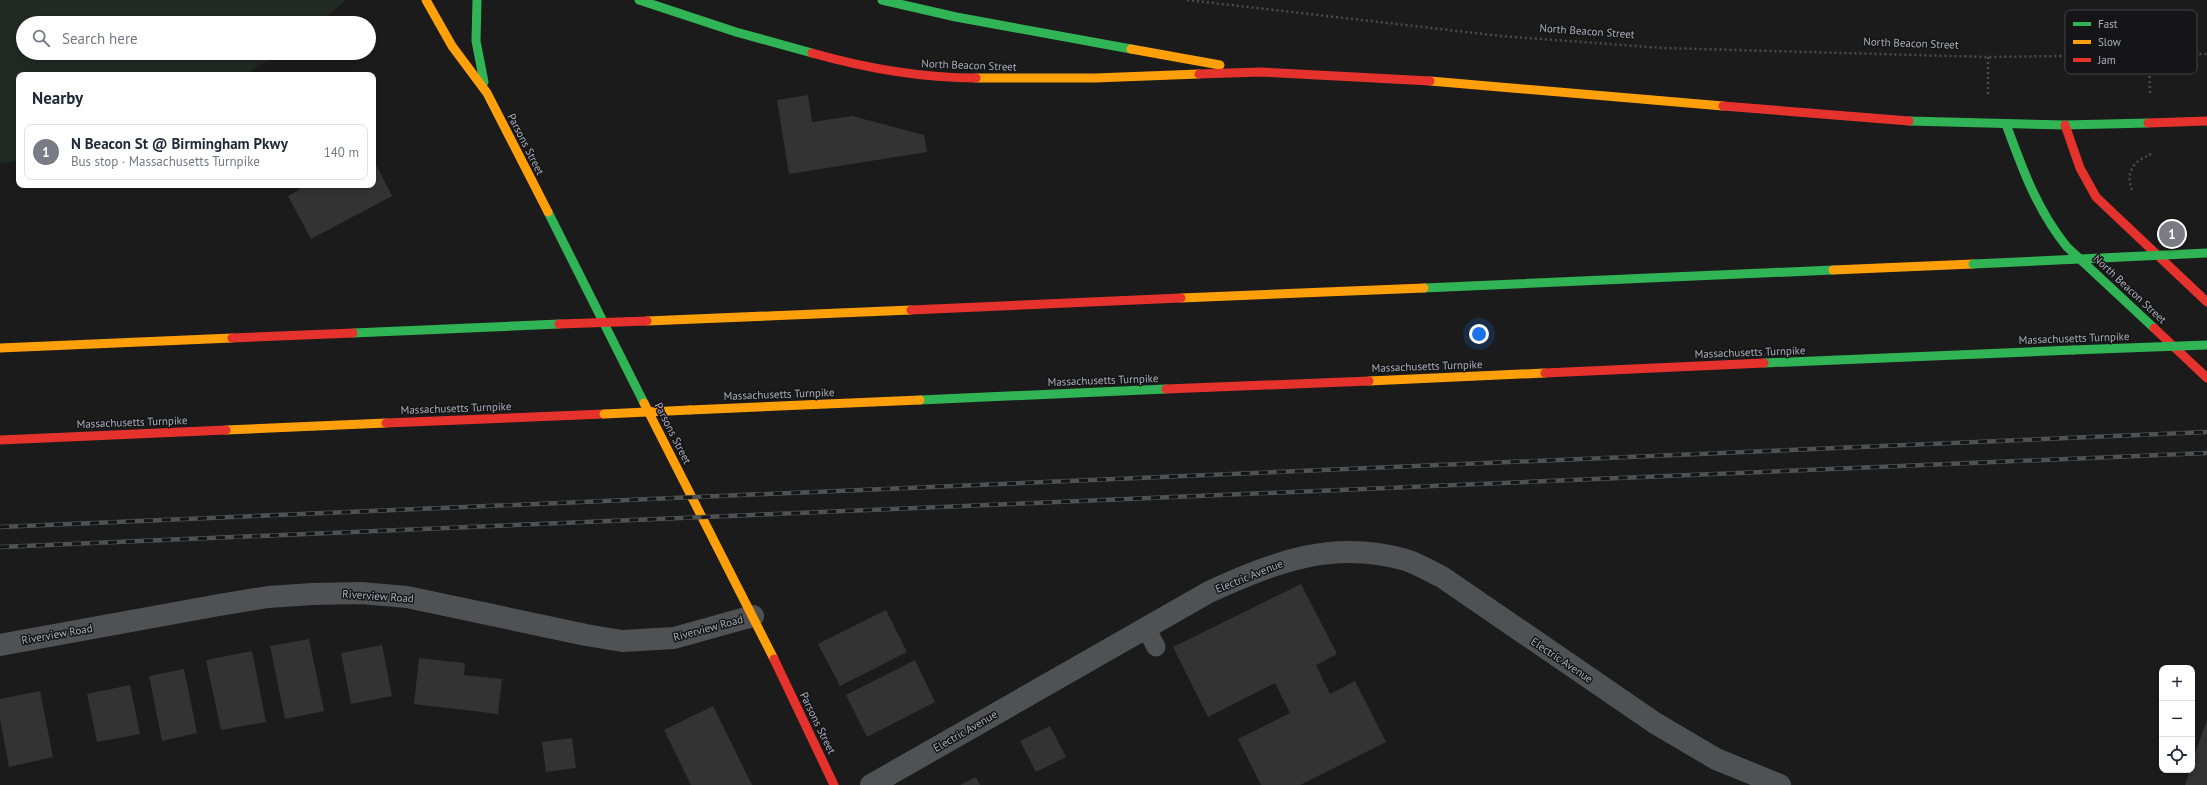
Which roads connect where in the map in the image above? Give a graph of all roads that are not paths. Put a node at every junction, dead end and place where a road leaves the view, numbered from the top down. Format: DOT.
graph roads {
  1 [pos="426,0"];
  2 [pos="477,0"];
  3 [pos="639,0"];
  4 [pos="882,0"];
  5 [pos="1261,72"];
  6 [pos="487,93"];
  7 [pos="2207,121"];
  8 [pos="2006,124"];
  9 [pos="2065,125"];
  10 [pos="2207,253"];
  11 [pos="2207,302"];
  12 [pos="2207,345"];
  13 [pos="0,348"];
  14 [pos="2207,378"];
  15 [pos="0,440"];
  16 [pos="753,616"];
  17 [pos="1146,628"];
  18 [pos="0,645"];
  19 [pos="1156,648"];
  20 [pos="834,785"];
  21 [pos="871,785"];
  22 [pos="1780,785"];
  1 -- 6 [label="main road, Parsons Street"];
  2 -- 6 [label="main road, Parsons Street"];
  3 -- 5 [label="main road, North Beacon Street"];
  4 -- 5 [label="main road, North Beacon Street"];
  5 -- 8 [label="main road, North Beacon Street"];
  6 -- 16 [label="main road, Parsons Street"];
  7 -- 9 [label="main road, North Beacon Street"];
  8 -- 9 [label="main road, North Beacon Street"];
  8 -- 14 [label="main road, North Beacon Street"];
  9 -- 11 [label="main road"];
  10 -- 13 [label="main road, bridge"];
  12 -- 15 [label="main road, Massachusetts Turnpike, bridge"];
  16 -- 18 [label="street, Riverview Road"];
  16 -- 20 [label="main road, Parsons Street"];
  17 -- 19 [label="lane"];
  17 -- 21 [label="street, Electric Avenue"];
  17 -- 22 [label="street, Electric Avenue"];
}
